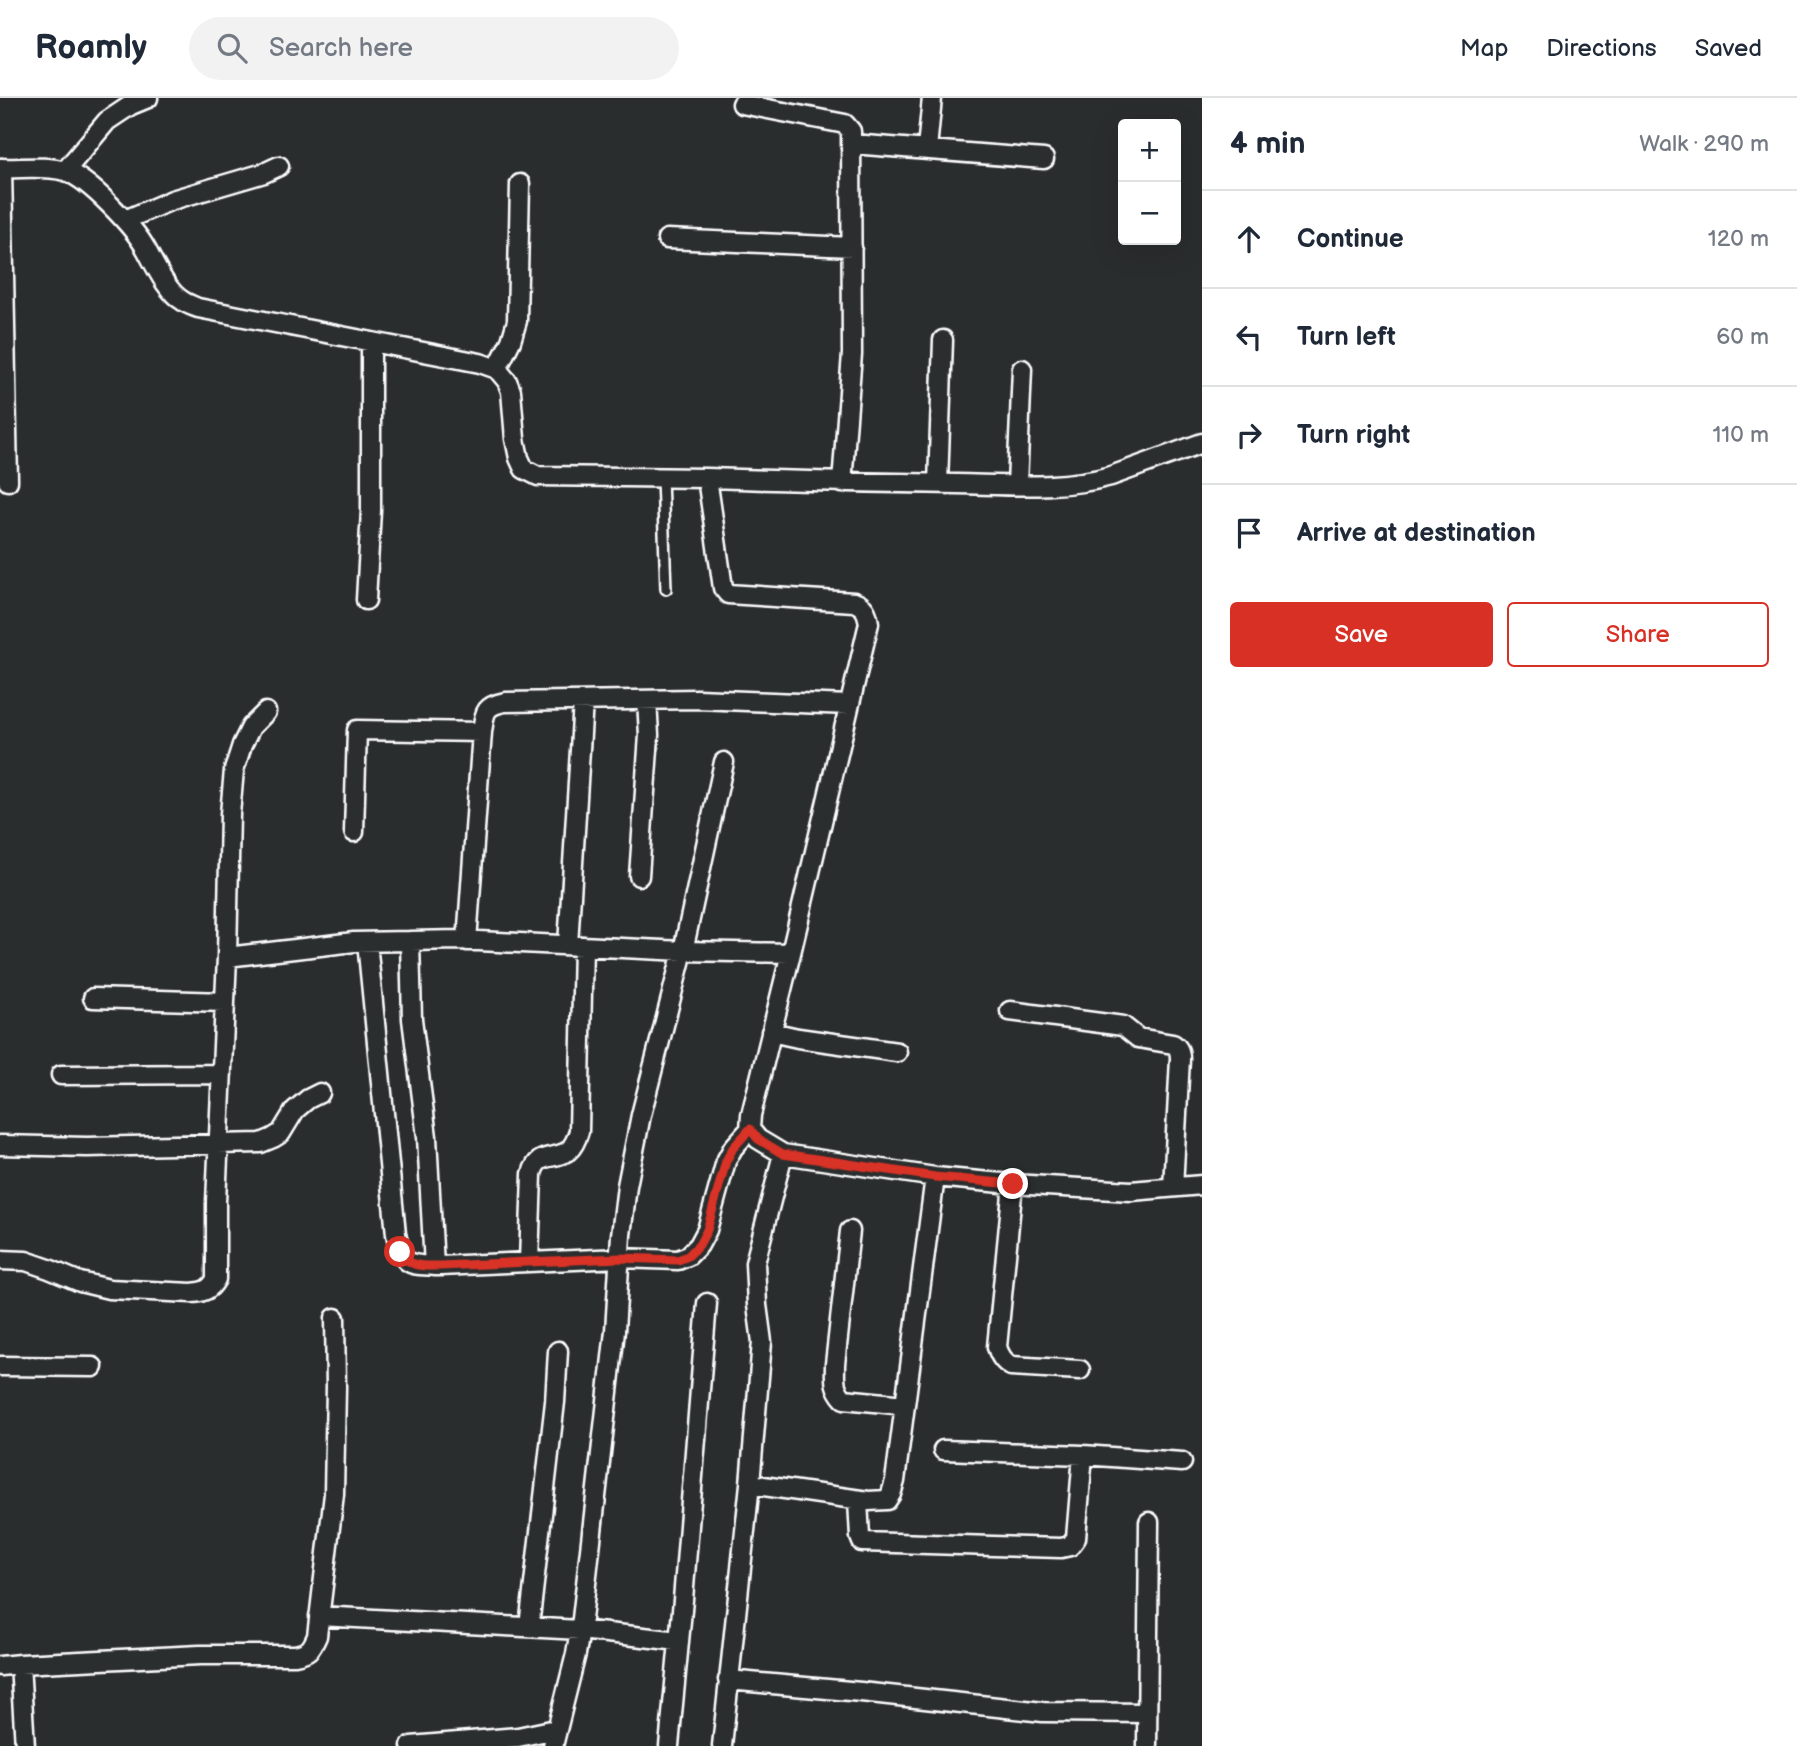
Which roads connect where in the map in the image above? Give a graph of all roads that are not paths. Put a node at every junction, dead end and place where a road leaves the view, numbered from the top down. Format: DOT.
graph roads {
  1 [pos="148,98"];
  2 [pos="932,98"];
  3 [pos="742,104"];
  4 [pos="852,144"];
  5 [pos="927,149"];
  6 [pos="1044,159"];
  7 [pos="279,166"];
  8 [pos="1,168"];
  9 [pos="65,172"];
  10 [pos="520,184"];
  11 [pos="125,220"];
  12 [pos="667,239"];
  13 [pos="852,247"];
  14 [pos="2,295"];
  15 [pos="943,340"];
  16 [pos="371,342"];
  17 [pos="497,369"];
  18 [pos="1022,369"];
  19 [pos="1202,443"];
  20 [pos="662,477"];
  21 [pos="707,478"];
  22 [pos="8,481"];
  23 [pos="842,483"];
  24 [pos="938,484"];
  25 [pos="1017,485"];
  26 [pos="666,589"];
  27 [pos="366,600"];
  28 [pos="647,700"];
  29 [pos="583,701"];
  30 [pos="849,705"];
  31 [pos="266,712"];
  32 [pos="482,732"];
  33 [pos="724,762"];
  34 [pos="354,832"];
  35 [pos="639,876"];
  36 [pos="410,941"];
  37 [pos="467,941"];
  38 [pos="367,942"];
  39 [pos="576,946"];
  40 [pos="683,951"];
  41 [pos="791,953"];
  42 [pos="227,957"];
  43 [pos="93,998"];
  44 [pos="225,1002"];
  45 [pos="1010,1011"];
  46 [pos="771,1032"];
  47 [pos="897,1052"];
  48 [pos="222,1074"];
  49 [pos="61,1075"];
  50 [pos="320,1093"];
  51 [pos="750,1129"];
  52 [pos="0,1145"];
  53 [pos="219,1145"];
  54 [pos="783,1154"];
  55 [pos="935,1177"];
  56 [pos="1013,1184"];
  57 [pos="1202,1185"];
  58 [pos="1173,1187"];
  59 [pos="850,1231"];
  60 [pos="620,1258"];
  61 [pos="0,1260"];
  62 [pos="529,1262"];
  63 [pos="434,1266"];
  64 [pos="707,1303"];
  65 [pos="335,1318"];
  66 [pos="558,1351"];
  67 [pos="0,1366"];
  68 [pos="93,1367"];
  69 [pos="1080,1370"];
  70 [pos="905,1405"];
  71 [pos="943,1450"];
  72 [pos="1083,1455"];
  73 [pos="1182,1462"];
  74 [pos="750,1484"];
  75 [pos="858,1501"];
  76 [pos="1149,1522"];
  77 [pos="319,1616"];
  78 [pos="528,1627"];
  79 [pos="580,1630"];
  80 [pos="679,1641"];
  81 [pos="20,1664"];
  82 [pos="0,1666"];
  83 [pos="728,1680"];
  84 [pos="1147,1713"];
  85 [pos="554,1737"];
  86 [pos="470,1744"];
  87 [pos="25,1746"];
  88 [pos="411,1746"];
  89 [pos="669,1746"];
  90 [pos="722,1746"];
  91 [pos="1147,1746"];
  1 -- 9 [label="street"];
  2 -- 5 [label="street"];
  3 -- 4 [label="street"];
  4 -- 5 [label="street"];
  4 -- 13 [label="street"];
  5 -- 6 [label="street"];
  7 -- 11 [label="street"];
  8 -- 9 [label="street"];
  8 -- 14 [label="street"];
  9 -- 11 [label="street"];
  10 -- 17 [label="street"];
  11 -- 16 [label="street"];
  12 -- 13 [label="street"];
  13 -- 23 [label="street"];
  14 -- 22 [label="street"];
  15 -- 24 [label="street"];
  16 -- 17 [label="street"];
  16 -- 27 [label="street"];
  17 -- 20 [label="street"];
  18 -- 25 [label="street"];
  19 -- 25 [label="street"];
  20 -- 21 [label="street"];
  20 -- 26 [label="lane"];
  21 -- 23 [label="street"];
  21 -- 30 [label="street"];
  23 -- 24 [label="street"];
  24 -- 25 [label="street"];
  28 -- 29 [label="street"];
  28 -- 30 [label="street"];
  28 -- 35 [label="street"];
  29 -- 32 [label="street"];
  29 -- 39 [label="street"];
  30 -- 41 [label="street"];
  31 -- 42 [label="street"];
  32 -- 34 [label="street"];
  32 -- 37 [label="street"];
  33 -- 40 [label="street"];
  36 -- 37 [label="street"];
  36 -- 38 [label="street"];
  36 -- 63 [label="street"];
  37 -- 39 [label="street"];
  38 -- 42 [label="street"];
  38 -- 63 [label="street"];
  39 -- 40 [label="street"];
  39 -- 62 [label="street"];
  40 -- 41 [label="street"];
  40 -- 60 [label="street"];
  41 -- 46 [label="street"];
  42 -- 44 [label="street"];
  43 -- 44 [label="street"];
  44 -- 48 [label="street"];
  45 -- 58 [label="street"];
  46 -- 47 [label="street"];
  46 -- 51 [label="street"];
  48 -- 49 [label="street"];
  48 -- 53 [label="street"];
  50 -- 53 [label="street"];
  51 -- 54 [label="street"];
  51 -- 60 [label="street"];
  52 -- 53 [label="street"];
  53 -- 61 [label="street"];
  54 -- 55 [label="street"];
  54 -- 74 [label="street"];
  55 -- 56 [label="street"];
  55 -- 70 [label="street"];
  56 -- 58 [label="street"];
  56 -- 69 [label="street"];
  57 -- 58 [label="street"];
  59 -- 70 [label="street"];
  60 -- 62 [label="street"];
  60 -- 79 [label="street"];
  62 -- 63 [label="street"];
  64 -- 80 [label="street"];
  65 -- 77 [label="street"];
  66 -- 78 [label="street"];
  67 -- 68 [label="street"];
  70 -- 75 [label="street"];
  71 -- 72 [label="street"];
  72 -- 73 [label="street"];
  72 -- 75 [label="street"];
  74 -- 75 [label="street"];
  74 -- 83 [label="street"];
  76 -- 84 [label="street"];
  77 -- 78 [label="street"];
  77 -- 81 [label="street"];
  78 -- 79 [label="street"];
  79 -- 80 [label="street"];
  79 -- 85 [label="street"];
  80 -- 89 [label="street"];
  81 -- 82 [label="street"];
  81 -- 87 [label="street"];
  83 -- 84 [label="street"];
  83 -- 90 [label="street"];
  84 -- 91 [label="street"];
  85 -- 86 [label="street"];
  86 -- 88 [label="street"];
}
